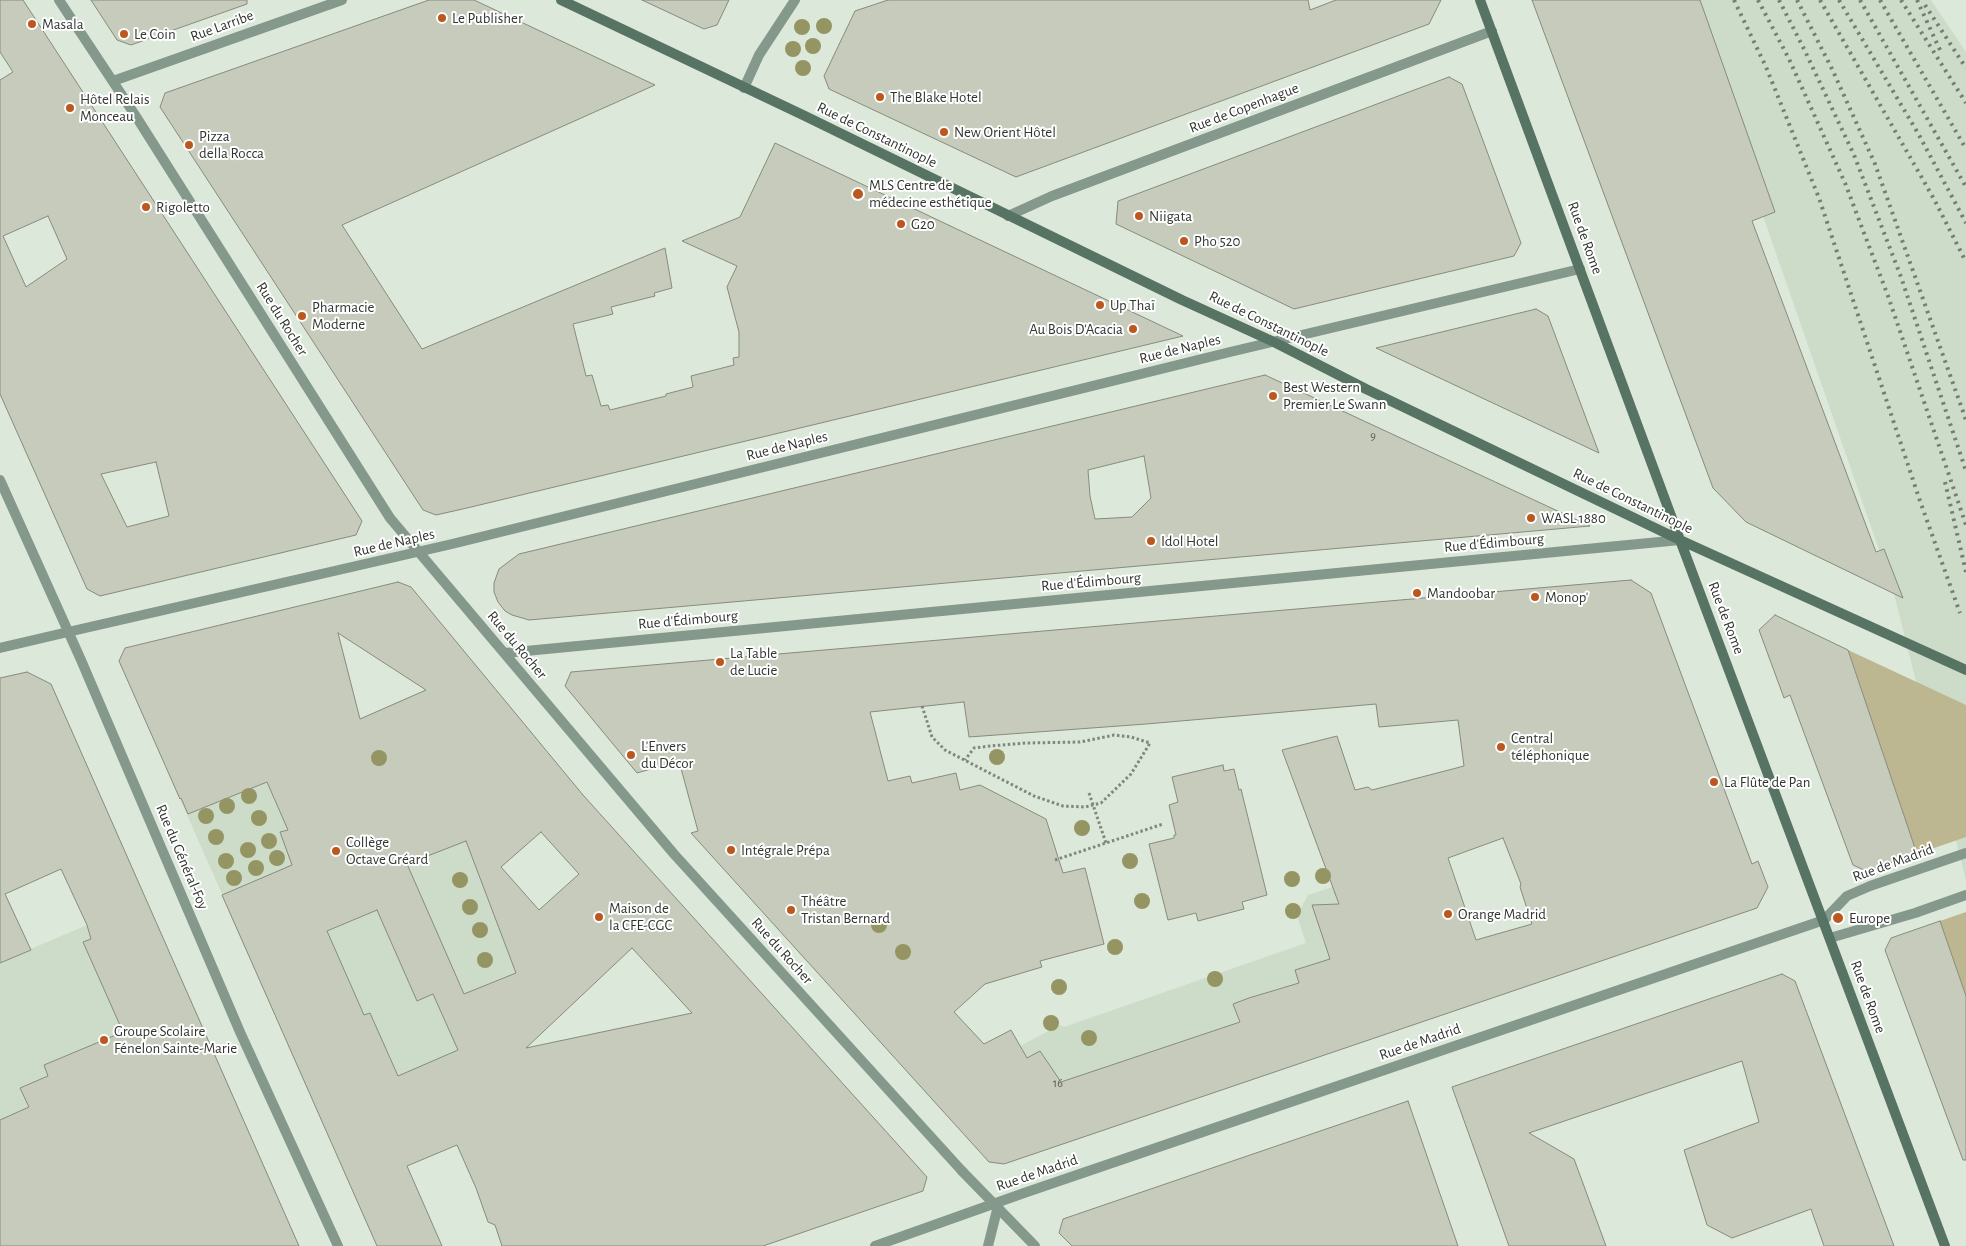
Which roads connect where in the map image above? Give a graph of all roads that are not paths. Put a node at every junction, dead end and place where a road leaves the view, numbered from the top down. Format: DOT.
graph roads {
  1 [pos="59,0"];
  2 [pos="342,0"];
  3 [pos="561,0"];
  4 [pos="795,0"];
  5 [pos="1480,0"];
  6 [pos="1492,31"];
  7 [pos="113,81"];
  8 [pos="744,88"];
  9 [pos="1008,216"];
  10 [pos="1580,268"];
  11 [pos="1274,342"];
  12 [pos="0,480"];
  13 [pos="1680,540"];
  14 [pos="420,552"];
  15 [pos="68,632"];
  16 [pos="0,648"];
  17 [pos="504,654"];
  18 [pos="1966,670"];
  19 [pos="1966,853"];
  20 [pos="1966,895"];
  21 [pos="1824,920"];
  22 [pos="1830,938"];
  23 [pos="999,1202"];
  24 [pos="338,1246"];
  25 [pos="875,1246"];
  26 [pos="988,1246"];
  27 [pos="1035,1246"];
  28 [pos="1945,1246"];
  1 -- 7 [label="street, Rue du Rocher"];
  2 -- 7 [label="street, Rue Larribe"];
  3 -- 8 [label="main road, Rue de Constantinople"];
  4 -- 8 [label="street"];
  5 -- 6 [label="main road, Rue de Rome"];
  6 -- 9 [label="street, Rue de Copenhague"];
  6 -- 10 [label="main road, Rue de Rome"];
  7 -- 14 [label="street, Rue du Rocher"];
  8 -- 9 [label="main road, Rue de Constantinople"];
  9 -- 11 [label="main road, Rue de Constantinople"];
  10 -- 11 [label="street, Rue de Naples"];
  10 -- 13 [label="main road, Rue de Rome"];
  11 -- 13 [label="main road, Rue de Constantinople"];
  11 -- 14 [label="street, Rue de Naples"];
  12 -- 15 [label="street, Rue du Général-Foy"];
  13 -- 17 [label="street, Rue d'Édimbourg"];
  13 -- 18 [label="main road, Rue de Constantinople"];
  13 -- 21 [label="main road, Rue de Rome"];
  14 -- 15 [label="street, Rue de Naples"];
  14 -- 17 [label="street, Rue du Rocher"];
  15 -- 16 [label="street, Rue de Naples"];
  15 -- 24 [label="street, Rue du Général-Foy"];
  17 -- 27 [label="street, Rue du Rocher, bridge"];
  19 -- 21 [label="street, Rue de Madrid"];
  20 -- 22 [label="street"];
  21 -- 22 [label="main road, Rue de Rome"];
  21 -- 23 [label="street, Rue de Madrid"];
  22 -- 28 [label="main road, Rue de Rome"];
  23 -- 25 [label="street, Rue de Madrid"];
  23 -- 26 [label="street"];
}
